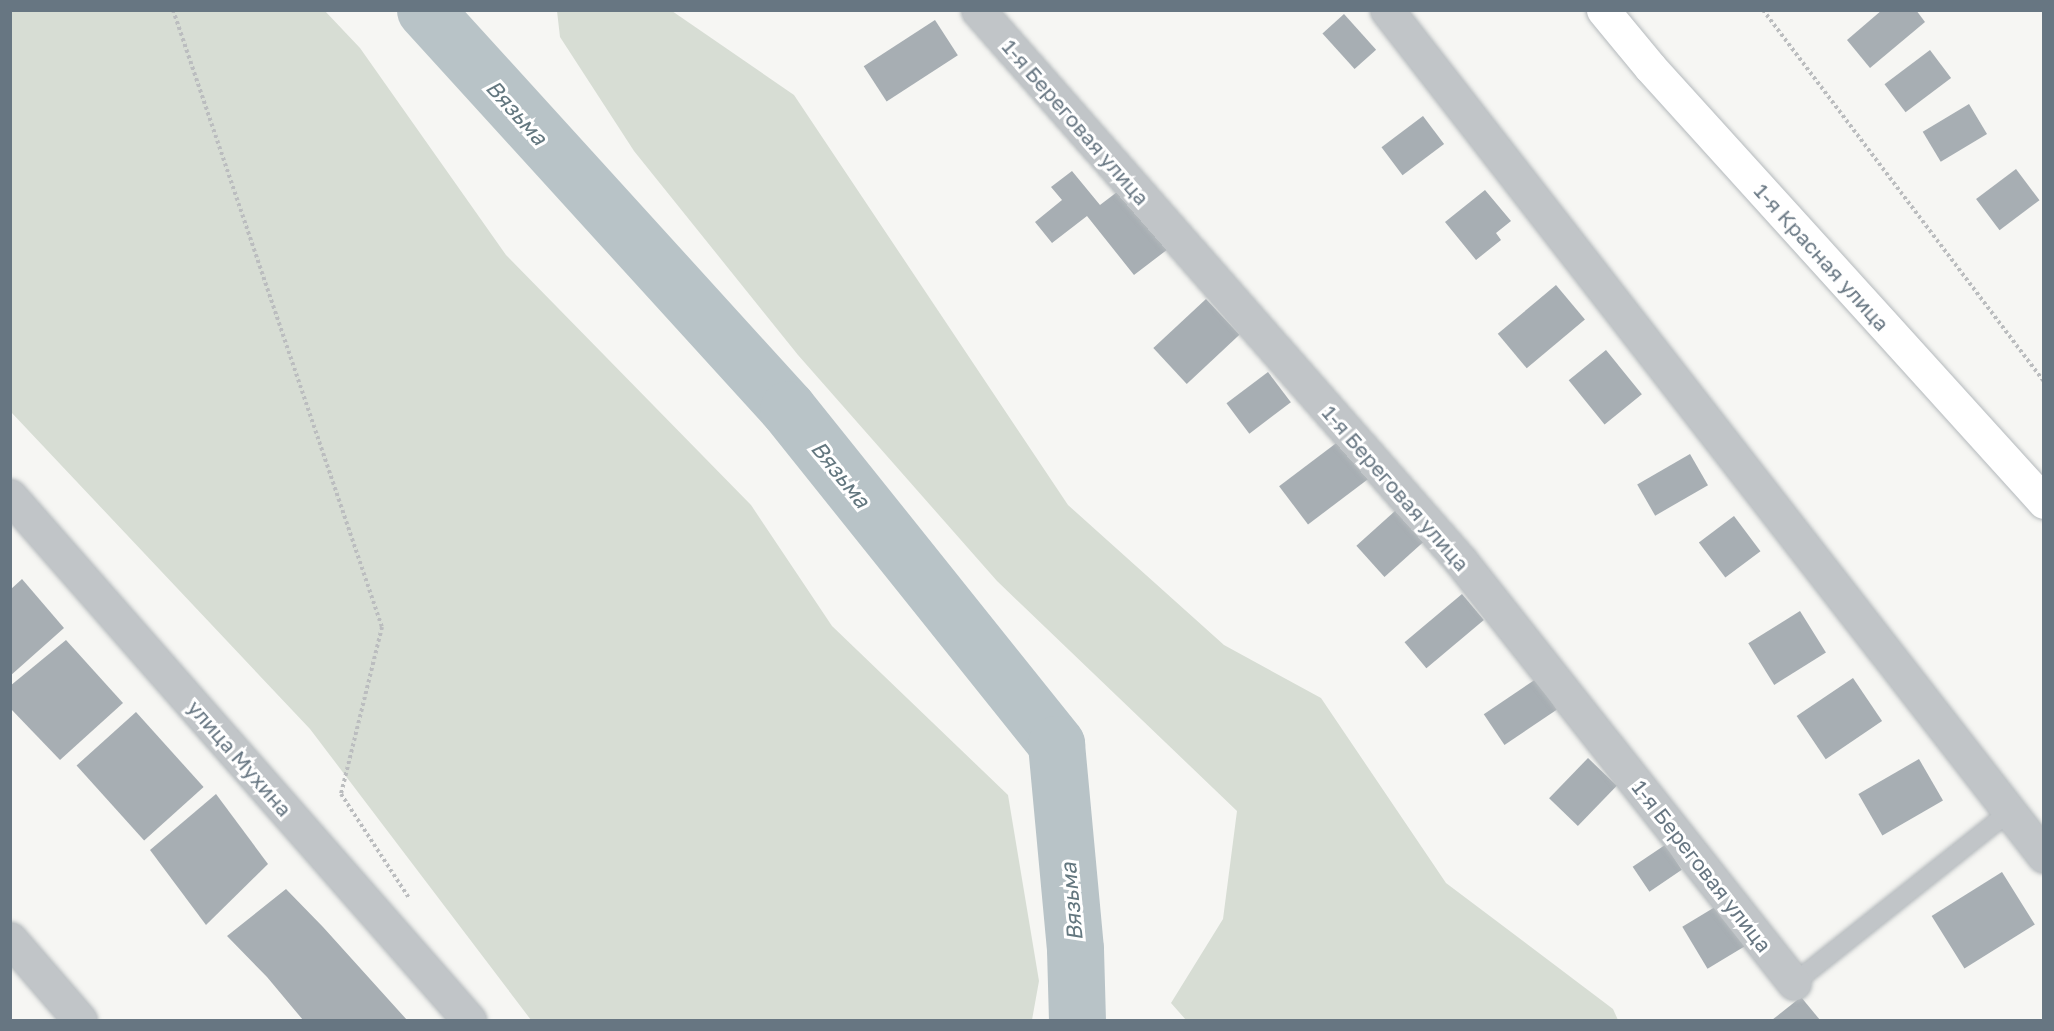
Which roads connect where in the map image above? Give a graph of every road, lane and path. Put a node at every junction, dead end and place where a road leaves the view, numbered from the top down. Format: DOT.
graph roads {
  1 [pos="173,10"];
  2 [pos="978,10"];
  3 [pos="1387,10"];
  4 [pos="1603,10"];
  5 [pos="1763,10"];
  6 [pos="2043,381"];
  7 [pos="10,496"];
  8 [pos="2043,502"];
  9 [pos="2008,813"];
  10 [pos="2043,856"];
  11 [pos="411,902"];
  12 [pos="10,939"];
  13 [pos="1794,983"];
  14 [pos="80,1020"];
  15 [pos="469,1020"];
  1 -- 11 [label="path"];
  2 -- 13 [label="street, 1-я Береговая улица"];
  3 -- 9 [label="street"];
  4 -- 8 [label="main road, 1-я Красная улица"];
  5 -- 6 [label="path"];
  7 -- 15 [label="street, улица Мухина"];
  9 -- 10 [label="street"];
  9 -- 13 [label="lane"];
  12 -- 14 [label="street"];
}
